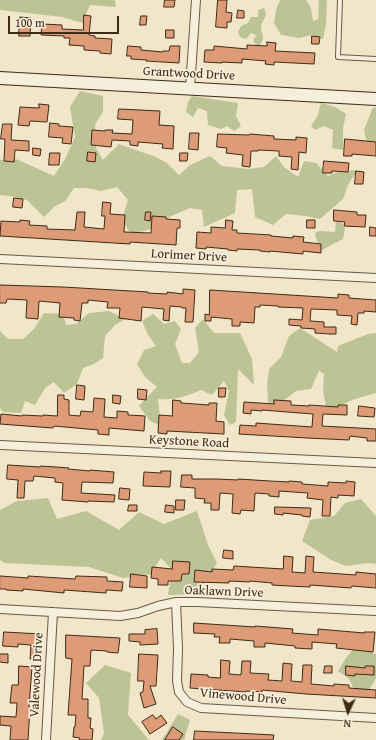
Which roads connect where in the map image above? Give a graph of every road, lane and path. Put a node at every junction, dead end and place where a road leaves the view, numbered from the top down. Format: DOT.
graph roads {
  1 [pos="196,0"];
  2 [pos="340,0"];
  3 [pos="376,59"];
  4 [pos="0,78"];
  5 [pos="190,88"];
  6 [pos="376,99"];
  7 [pos="0,259"];
  8 [pos="376,278"];
  9 [pos="0,445"];
  10 [pos="376,463"];
  11 [pos="176,602"];
  12 [pos="0,609"];
  13 [pos="376,611"];
  14 [pos="53,612"];
  15 [pos="376,718"];
  16 [pos="46,740"];
  1 -- 5 [label="street"];
  2 -- 3 [label="lane"];
  4 -- 5 [label="street, Grantwood Drive"];
  5 -- 6 [label="street, Grantwood Drive"];
  7 -- 8 [label="street, Lorimer Drive"];
  9 -- 10 [label="street, Keystone Road"];
  11 -- 13 [label="street, Oaklawn Drive"];
  11 -- 14 [label="street, Oaklawn Drive"];
  11 -- 15 [label="street, Vinewood Drive"];
  12 -- 14 [label="street, Oaklawn Drive"];
  14 -- 16 [label="street, Valewood Drive"];
}
